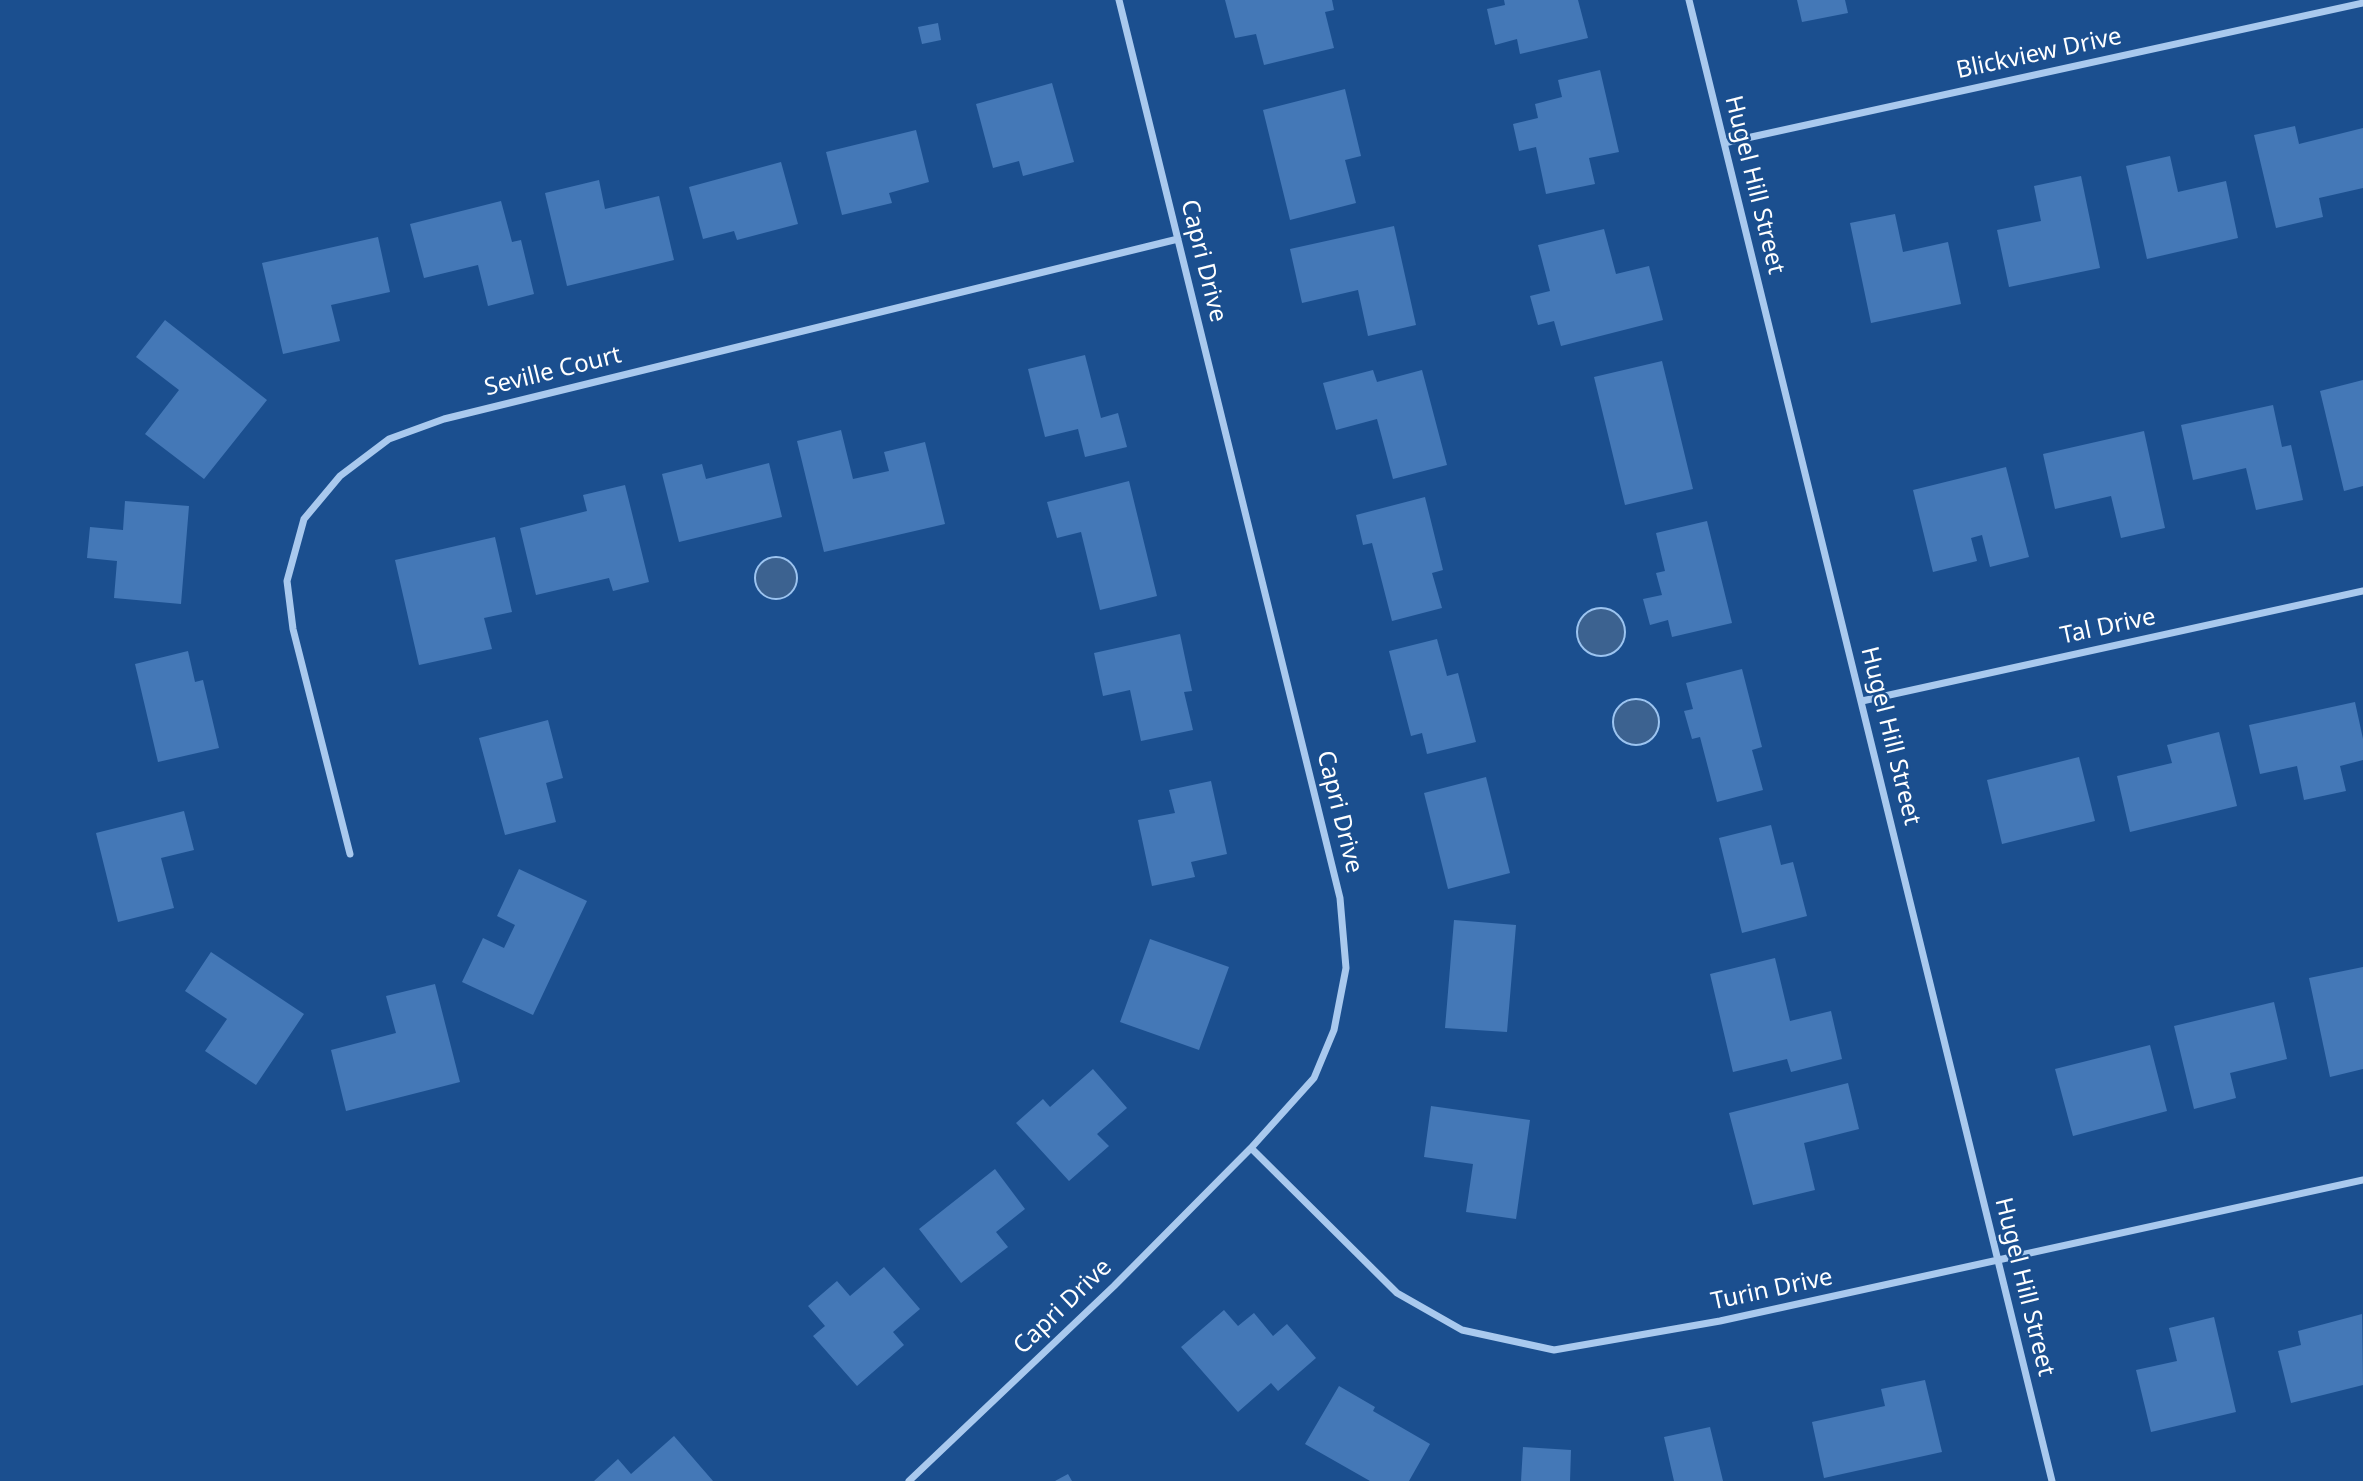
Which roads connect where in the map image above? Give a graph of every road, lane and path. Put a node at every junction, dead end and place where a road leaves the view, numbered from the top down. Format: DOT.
graph roads {
  1 [pos="1119,0"];
  2 [pos="1689,0"];
  3 [pos="2363,3"];
  4 [pos="1724,143"];
  5 [pos="1178,239"];
  6 [pos="2363,591"];
  7 [pos="1861,701"];
  8 [pos="350,854"];
  9 [pos="1251,1148"];
  10 [pos="2363,1180"];
  11 [pos="1997,1260"];
  12 [pos="909,1481"];
  13 [pos="2052,1481"];
  1 -- 5 [label="street, Capri Drive"];
  2 -- 4 [label="street, Hugel Hill Street"];
  3 -- 4 [label="street, Blickview Drive"];
  4 -- 7 [label="street, Hugel Hill Street"];
  5 -- 8 [label="street, Seville Court"];
  5 -- 9 [label="street, Capri Drive"];
  6 -- 7 [label="street, Tal Drive"];
  7 -- 11 [label="street, Hugel Hill Street"];
  9 -- 11 [label="street, Turin Drive"];
  9 -- 12 [label="street, Capri Drive"];
  10 -- 11 [label="street, Turin Drive"];
  11 -- 13 [label="street, Hugel Hill Street"];
}
